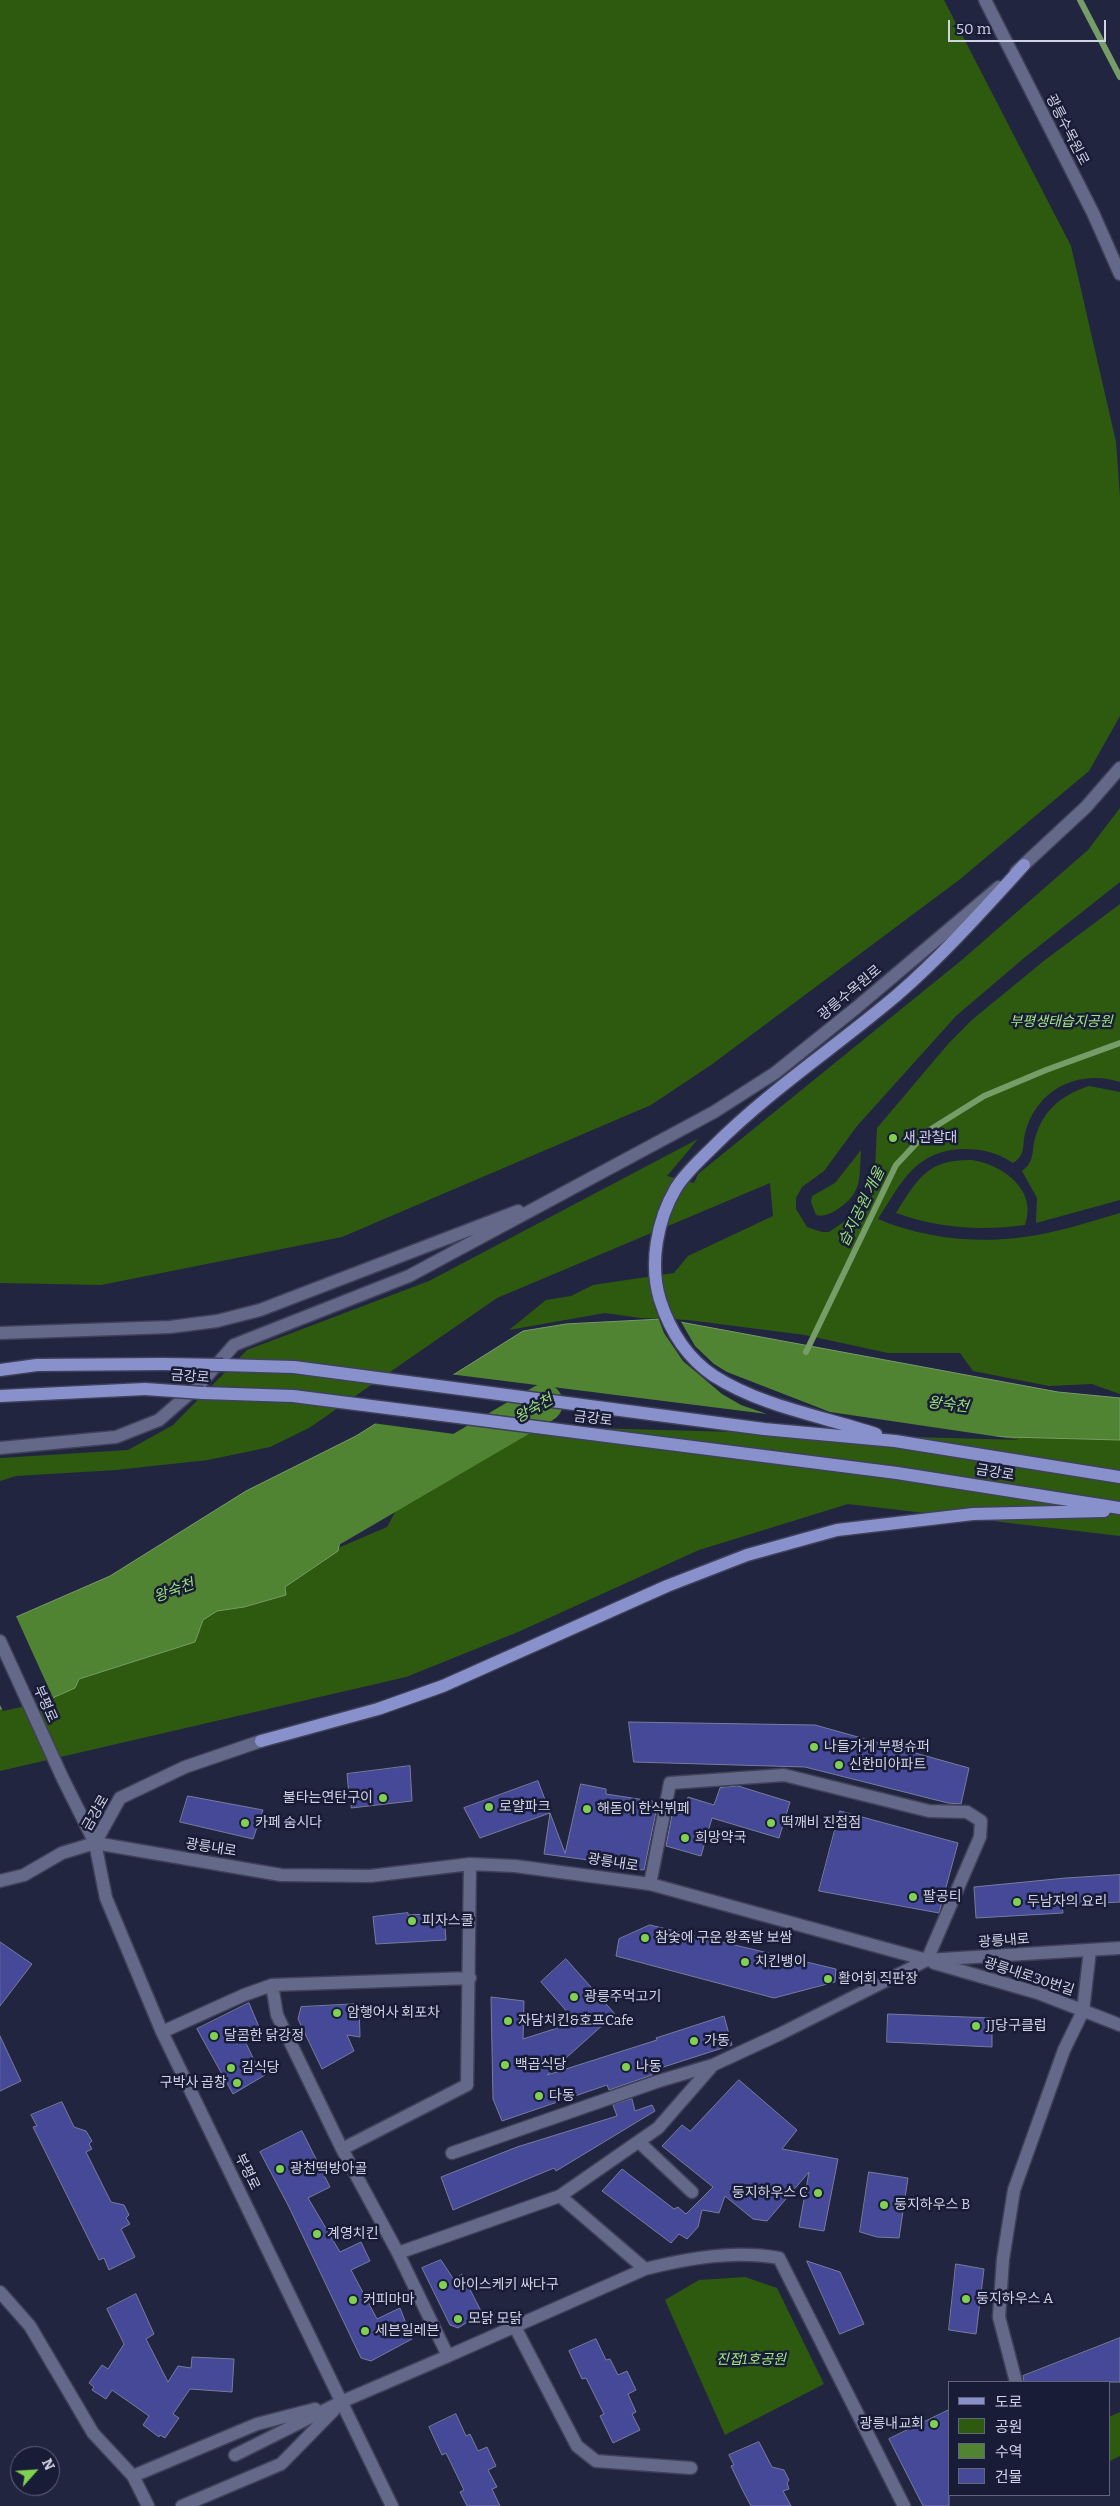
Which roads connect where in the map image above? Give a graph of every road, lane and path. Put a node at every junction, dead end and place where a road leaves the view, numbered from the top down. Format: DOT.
graph roads {
  1 [pos="985,0"];
  2 [pos="1120,274"];
  3 [pos="1120,768"];
  4 [pos="1024,865"];
  5 [pos="564,1194"];
  6 [pos="0,1333"];
  7 [pos="0,1370"];
  8 [pos="0,1396"];
  9 [pos="895,1441"];
  10 [pos="0,1448"];
  11 [pos="1120,1477"];
  12 [pos="1120,1510"];
  13 [pos="0,1641"];
  14 [pos="261,1741"];
  15 [pos="95,1843"];
  16 [pos="470,1864"];
  17 [pos="0,1881"];
  18 [pos="650,1884"];
  19 [pos="1120,1948"];
  20 [pos="1090,1950"];
  21 [pos="927,1960"];
  22 [pos="470,1978"];
  23 [pos="272,1986"];
  24 [pos="1083,2011"];
  25 [pos="1120,2025"];
  26 [pos="162,2032"];
  27 [pos="713,2065"];
  28 [pos="639,2142"];
  29 [pos="342,2149"];
  30 [pos="452,2152"];
  31 [pos="692,2192"];
  32 [pos="560,2196"];
  33 [pos="398,2253"];
  34 [pos="645,2269"];
  35 [pos="0,2292"];
  36 [pos="515,2327"];
  37 [pos="448,2356"];
  38 [pos="1016,2381"];
  39 [pos="341,2402"];
  40 [pos="235,2455"];
  41 [pos="691,2468"];
  42 [pos="132,2476"];
  43 [pos="148,2506"];
  44 [pos="182,2506"];
  45 [pos="392,2506"];
  46 [pos="904,2506"];
  1 -- 2 [label="street, 광릉수목원로"];
  3 -- 4 [label="street, 광릉수목원로"];
  4 -- 5 [label="street, 광릉수목원로"];
  4 -- 9 [label="main road"];
  5 -- 6 [label="street"];
  5 -- 10 [label="street"];
  7 -- 9 [label="main road, 금강로, bridge"];
  8 -- 12 [label="main road, 금강로, bridge"];
  9 -- 11 [label="main road, 금강로"];
  12 -- 14 [label="main road"];
  13 -- 15 [label="street, 부평로"];
  14 -- 15 [label="street, 금강로"];
  15 -- 16 [label="street, 광릉내로"];
  15 -- 17 [label="street"];
  15 -- 26 [label="street, 부평로"];
  16 -- 18 [label="street, 광릉내로"];
  16 -- 22 [label="street"];
  18 -- 21 [label="street, 광릉내로"];
  18 -- 21 [label="street"];
  19 -- 20 [label="street, 광릉내로"];
  20 -- 21 [label="street, 광릉내로"];
  20 -- 24 [label="street"];
  21 -- 24 [label="street, 광릉내로30번길"];
  21 -- 27 [label="street"];
  22 -- 23 [label="street"];
  22 -- 29 [label="street"];
  23 -- 26 [label="street"];
  23 -- 29 [label="street"];
  24 -- 25 [label="street, 광릉내로30번길"];
  24 -- 38 [label="street"];
  26 -- 39 [label="street, 부평로"];
  27 -- 28 [label="street"];
  27 -- 30 [label="street"];
  28 -- 31 [label="street"];
  28 -- 32 [label="street"];
  29 -- 33 [label="street"];
  32 -- 33 [label="street"];
  32 -- 34 [label="street"];
  33 -- 37 [label="street"];
  34 -- 36 [label="street"];
  34 -- 46 [label="street"];
  35 -- 42 [label="street"];
  36 -- 37 [label="street"];
  36 -- 41 [label="street"];
  37 -- 39 [label="street"];
  39 -- 40 [label="street"];
  39 -- 42 [label="street"];
  39 -- 44 [label="street"];
  39 -- 45 [label="street, 부평로"];
  42 -- 43 [label="street"];
}
